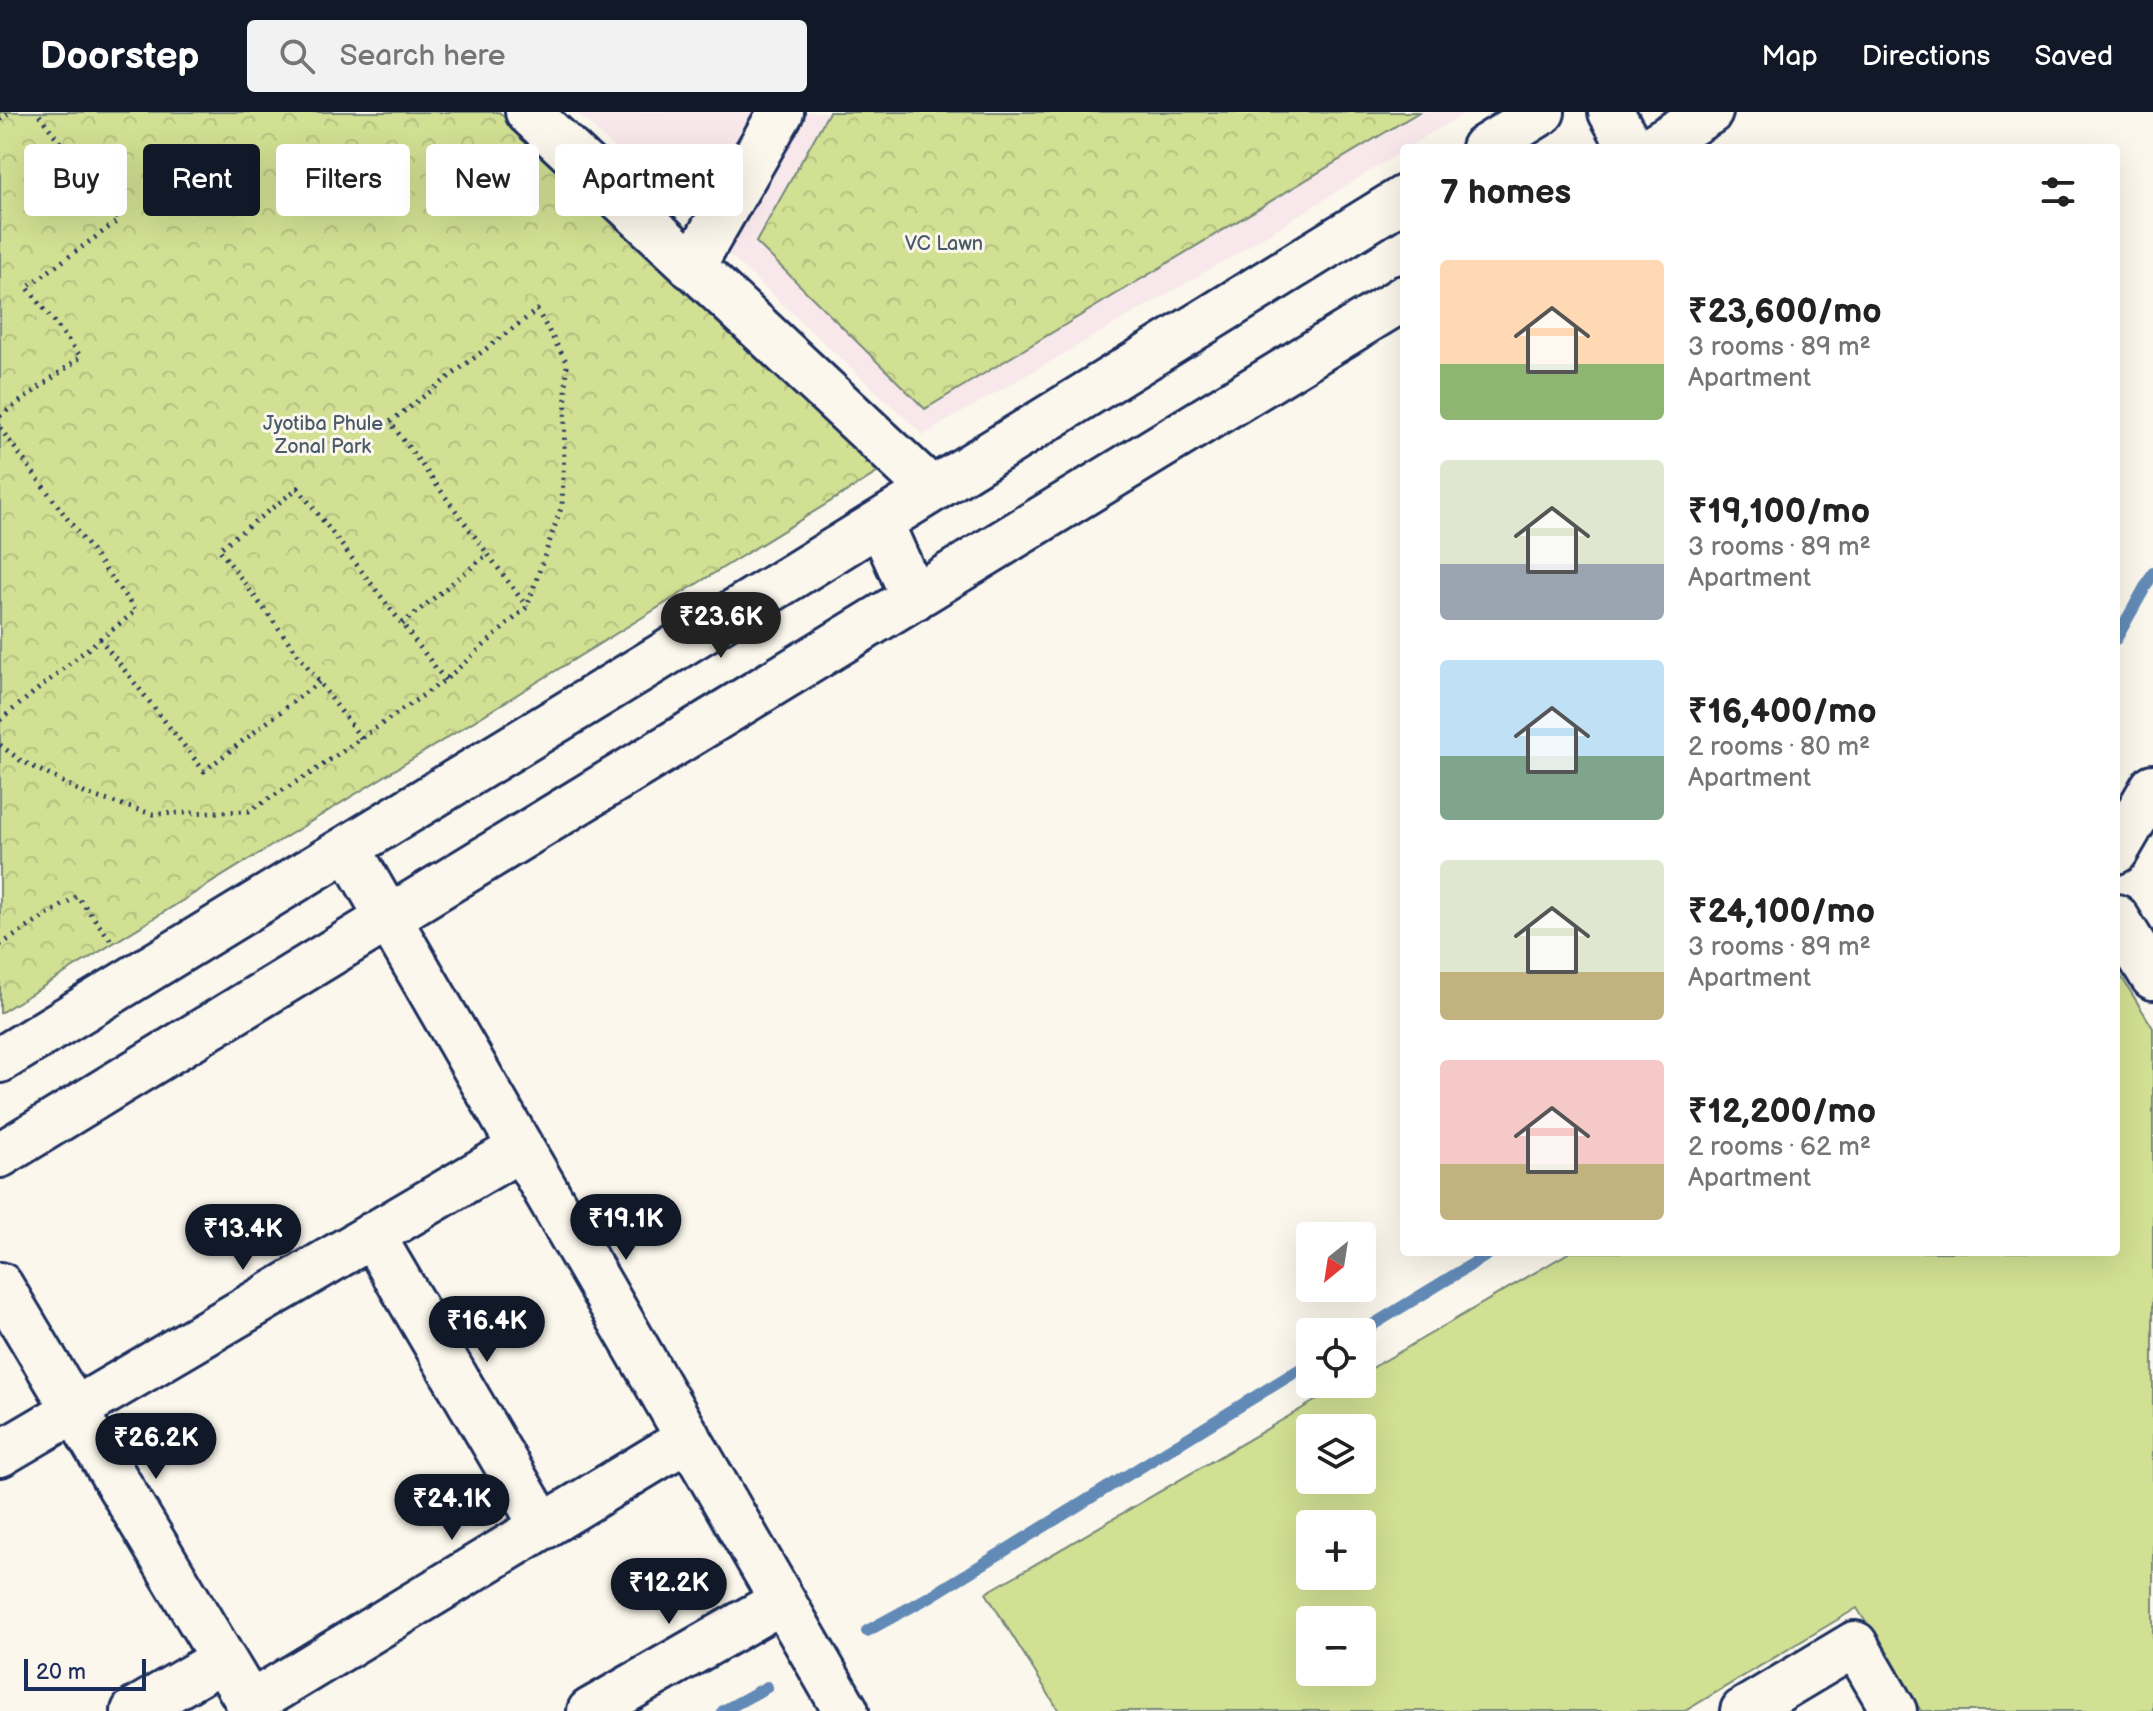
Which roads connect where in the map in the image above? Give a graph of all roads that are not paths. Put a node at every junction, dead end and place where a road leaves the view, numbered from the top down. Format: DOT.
graph roads {
  1 [pos="528,112"];
  2 [pos="781,112"];
  3 [pos="1542,112"];
  4 [pos="1611,112"];
  5 [pos="1710,112"];
  6 [pos="1490,144"];
  7 [pos="1629,144"];
  8 [pos="1658,144"];
  9 [pos="1400,200"];
  10 [pos="692,267"];
  11 [pos="1400,300"];
  12 [pos="932,490"];
  13 [pos="880,522"];
  14 [pos="914,598"];
  15 [pos="2153,787"];
  16 [pos="2120,844"];
  17 [pos="348,848"];
  18 [pos="388,918"];
  19 [pos="2120,923"];
  20 [pos="2153,977"];
  21 [pos="0,1060"];
  22 [pos="521,1148"];
  23 [pos="0,1155"];
  24 [pos="372,1235"];
  25 [pos="0,1285"];
  26 [pos="75,1410"];
  27 [pos="689,1438"];
  28 [pos="0,1454"];
  29 [pos="543,1527"];
  30 [pos="782,1601"];
  31 [pos="223,1659"];
  32 [pos="252,1707"];
  33 [pos="134,1711"];
  34 [pos="590,1711"];
  35 [pos="846,1711"];
  36 [pos="1743,1711"];
  37 [pos="1894,1711"];
  1 -- 10 [label="street"];
  2 -- 10 [label="street"];
  3 -- 6 [label="street"];
  4 -- 7 [label="street"];
  5 -- 8 [label="street"];
  9 -- 12 [label="street"];
  10 -- 12 [label="street"];
  11 -- 14 [label="street"];
  12 -- 13 [label="street"];
  13 -- 14 [label="street"];
  13 -- 17 [label="street"];
  14 -- 18 [label="street"];
  15 -- 16 [label="street"];
  17 -- 18 [label="street"];
  17 -- 21 [label="street"];
  18 -- 22 [label="street"];
  18 -- 23 [label="street"];
  19 -- 20 [label="street"];
  22 -- 24 [label="street"];
  22 -- 27 [label="street"];
  24 -- 26 [label="street"];
  24 -- 29 [label="street"];
  25 -- 26 [label="street"];
  26 -- 28 [label="street"];
  26 -- 31 [label="street"];
  27 -- 29 [label="street"];
  27 -- 30 [label="street"];
  29 -- 32 [label="street"];
  30 -- 34 [label="street"];
  30 -- 35 [label="street"];
  31 -- 32 [label="street"];
  31 -- 33 [label="street"];
  36 -- 37 [label="street"];
}
